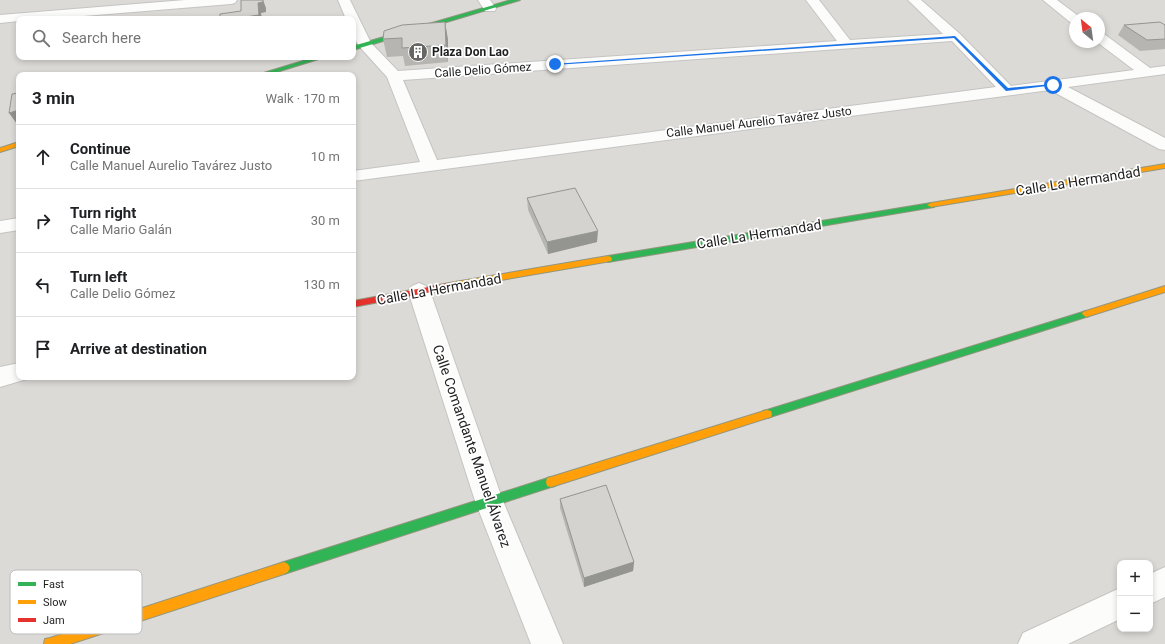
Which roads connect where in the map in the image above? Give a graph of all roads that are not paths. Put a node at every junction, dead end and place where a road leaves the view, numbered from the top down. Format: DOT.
graph roads {
  1 [pos="231,0"];
  2 [pos="344,0"];
  3 [pos="517,0"];
  4 [pos="812,0"];
  5 [pos="914,0"];
  6 [pos="1049,0"];
  7 [pos="161,3"];
  8 [pos="487,4"];
  9 [pos="1069,15"];
  10 [pos="21,16"];
  11 [pos="352,16"];
  12 [pos="16,17"];
  13 [pos="0,18"];
  14 [pos="356,32"];
  15 [pos="955,37"];
  16 [pos="1105,41"];
  17 [pos="847,45"];
  18 [pos="359,46"];
  19 [pos="312,60"];
  20 [pos="1165,70"];
  21 [pos="270,72"];
  22 [pos="1147,72"];
  23 [pos="394,76"];
  24 [pos="1053,85"];
  25 [pos="1007,90"];
  26 [pos="16,145"];
  27 [pos="1165,145"];
  28 [pos="0,150"];
  29 [pos="430,165"];
  30 [pos="1165,166"];
  31 [pos="356,176"];
  32 [pos="16,224"];
  33 [pos="0,227"];
  34 [pos="1165,289"];
  35 [pos="419,291"];
  36 [pos="356,303"];
  37 [pos="16,373"];
  38 [pos="0,377"];
  39 [pos="489,501"];
  40 [pos="1165,582"];
  41 [pos="1153,588"];
  42 [pos="1117,604"];
  43 [pos="142,614"];
  44 [pos="81,634"];
  45 [pos="50,644"];
  46 [pos="548,644"];
  47 [pos="1034,644"];
  1 -- 7 [label="street"];
  2 -- 11 [label="street"];
  3 -- 8 [label="street"];
  4 -- 17 [label="street"];
  5 -- 15 [label="street"];
  6 -- 9 [label="street"];
  7 -- 10 [label="street"];
  8 -- 18 [label="street"];
  12 -- 13 [label="street"];
  14 -- 18 [label="street"];
  15 -- 17 [label="street, Calle Delio Gómez"];
  15 -- 25 [label="street"];
  16 -- 22 [label="street"];
  17 -- 23 [label="street, Calle Delio Gómez"];
  18 -- 23 [label="street"];
  19 -- 21 [label="street"];
  20 -- 22 [label="street, Calle Manuel Aurelio Tavárez Justo"];
  22 -- 24 [label="street, Calle Manuel Aurelio Tavárez Justo"];
  23 -- 29 [label="street"];
  24 -- 25 [label="street, Calle Manuel Aurelio Tavárez Justo"];
  24 -- 27 [label="street"];
  25 -- 29 [label="street, Calle Manuel Aurelio Tavárez Justo"];
  26 -- 28 [label="street"];
  29 -- 31 [label="street, Calle Manuel Aurelio Tavárez Justo"];
  30 -- 35 [label="street, Calle La Hermandad"];
  32 -- 33 [label="street"];
  34 -- 39 [label="street"];
  35 -- 36 [label="street, Calle La Hermandad"];
  35 -- 39 [label="street, Calle Comandante Manuel Álvarez"];
  37 -- 38 [label="street"];
  39 -- 43 [label="street"];
  39 -- 46 [label="street, Calle Comandante Manuel Álvarez"];
  40 -- 41 [label="street"];
  42 -- 47 [label="street"];
  44 -- 45 [label="street"];
}
